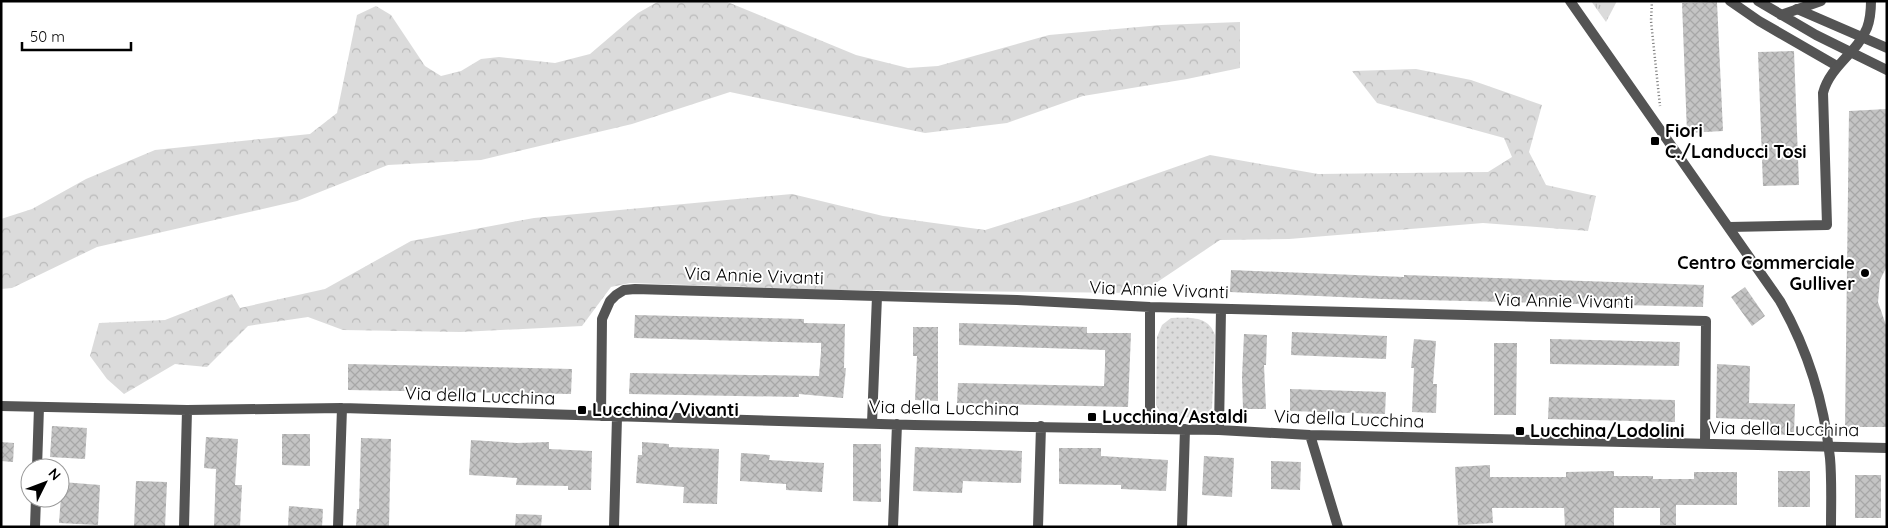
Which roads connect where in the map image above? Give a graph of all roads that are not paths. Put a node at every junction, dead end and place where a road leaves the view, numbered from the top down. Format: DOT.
graph roads {
  1 [pos="1570,1"];
  2 [pos="1730,1"];
  3 [pos="1758,1"];
  4 [pos="1821,1"];
  5 [pos="1871,1"];
  6 [pos="1798,9"];
  7 [pos="1781,15"];
  8 [pos="1862,37"];
  9 [pos="1887,48"];
  10 [pos="1850,52"];
  11 [pos="1837,66"];
  12 [pos="1887,70"];
  13 [pos="1729,227"];
  14 [pos="877,296"];
  15 [pos="1150,307"];
  16 [pos="1221,308"];
  17 [pos="1,406"];
  18 [pos="39,407"];
  19 [pos="342,408"];
  20 [pos="187,410"];
  21 [pos="601,416"];
  22 [pos="617,417"];
  23 [pos="872,423"];
  24 [pos="896,424"];
  25 [pos="1041,426"];
  26 [pos="1150,429"];
  27 [pos="1185,429"];
  28 [pos="1219,430"];
  29 [pos="1310,435"];
  30 [pos="1705,443"];
  31 [pos="1829,447"];
  32 [pos="1887,448"];
  33 [pos="37,458"];
  34 [pos="36,508"];
  35 [pos="35,527"];
  36 [pos="184,527"];
  37 [pos="338,527"];
  38 [pos="614,527"];
  39 [pos="893,527"];
  40 [pos="1038,527"];
  41 [pos="1182,527"];
  42 [pos="1338,527"];
  43 [pos="1831,527"];
  1 -- 13 [label="street"];
  2 -- 11 [label="street"];
  3 -- 7 [label="street"];
  4 -- 6 [label="street"];
  5 -- 8 [label="street"];
  6 -- 7 [label="street"];
  6 -- 8 [label="street"];
  7 -- 10 [label="street"];
  8 -- 9 [label="street"];
  8 -- 10 [label="street"];
  10 -- 11 [label="street"];
  10 -- 12 [label="street"];
  11 -- 13 [label="street"];
  13 -- 31 [label="street"];
  14 -- 15 [label="street, Via Annie Vivanti"];
  14 -- 21 [label="street, Via Annie Vivanti"];
  14 -- 23 [label="street"];
  15 -- 16 [label="street, Via Annie Vivanti"];
  15 -- 26 [label="street"];
  16 -- 28 [label="street"];
  16 -- 30 [label="street, Via Annie Vivanti"];
  17 -- 18 [label="street, Via della Lucchina"];
  18 -- 20 [label="street, Via della Lucchina"];
  18 -- 33 [label="street"];
  19 -- 20 [label="street, Via della Lucchina"];
  19 -- 21 [label="street, Via della Lucchina"];
  19 -- 37 [label="street"];
  20 -- 36 [label="street"];
  21 -- 22 [label="street, Via della Lucchina"];
  22 -- 23 [label="street, Via della Lucchina"];
  22 -- 38 [label="street"];
  23 -- 24 [label="street, Via della Lucchina"];
  24 -- 25 [label="street, Via della Lucchina"];
  24 -- 39 [label="street"];
  25 -- 26 [label="street, Via della Lucchina"];
  25 -- 40 [label="street"];
  26 -- 27 [label="street, Via della Lucchina"];
  27 -- 28 [label="street, Via della Lucchina"];
  27 -- 41 [label="street"];
  28 -- 29 [label="street, Via della Lucchina"];
  29 -- 30 [label="street, Via della Lucchina"];
  29 -- 42 [label="street"];
  30 -- 31 [label="street, Via della Lucchina"];
  31 -- 32 [label="street, Via della Lucchina"];
  31 -- 43 [label="street"];
  34 -- 35 [label="street"];
}
